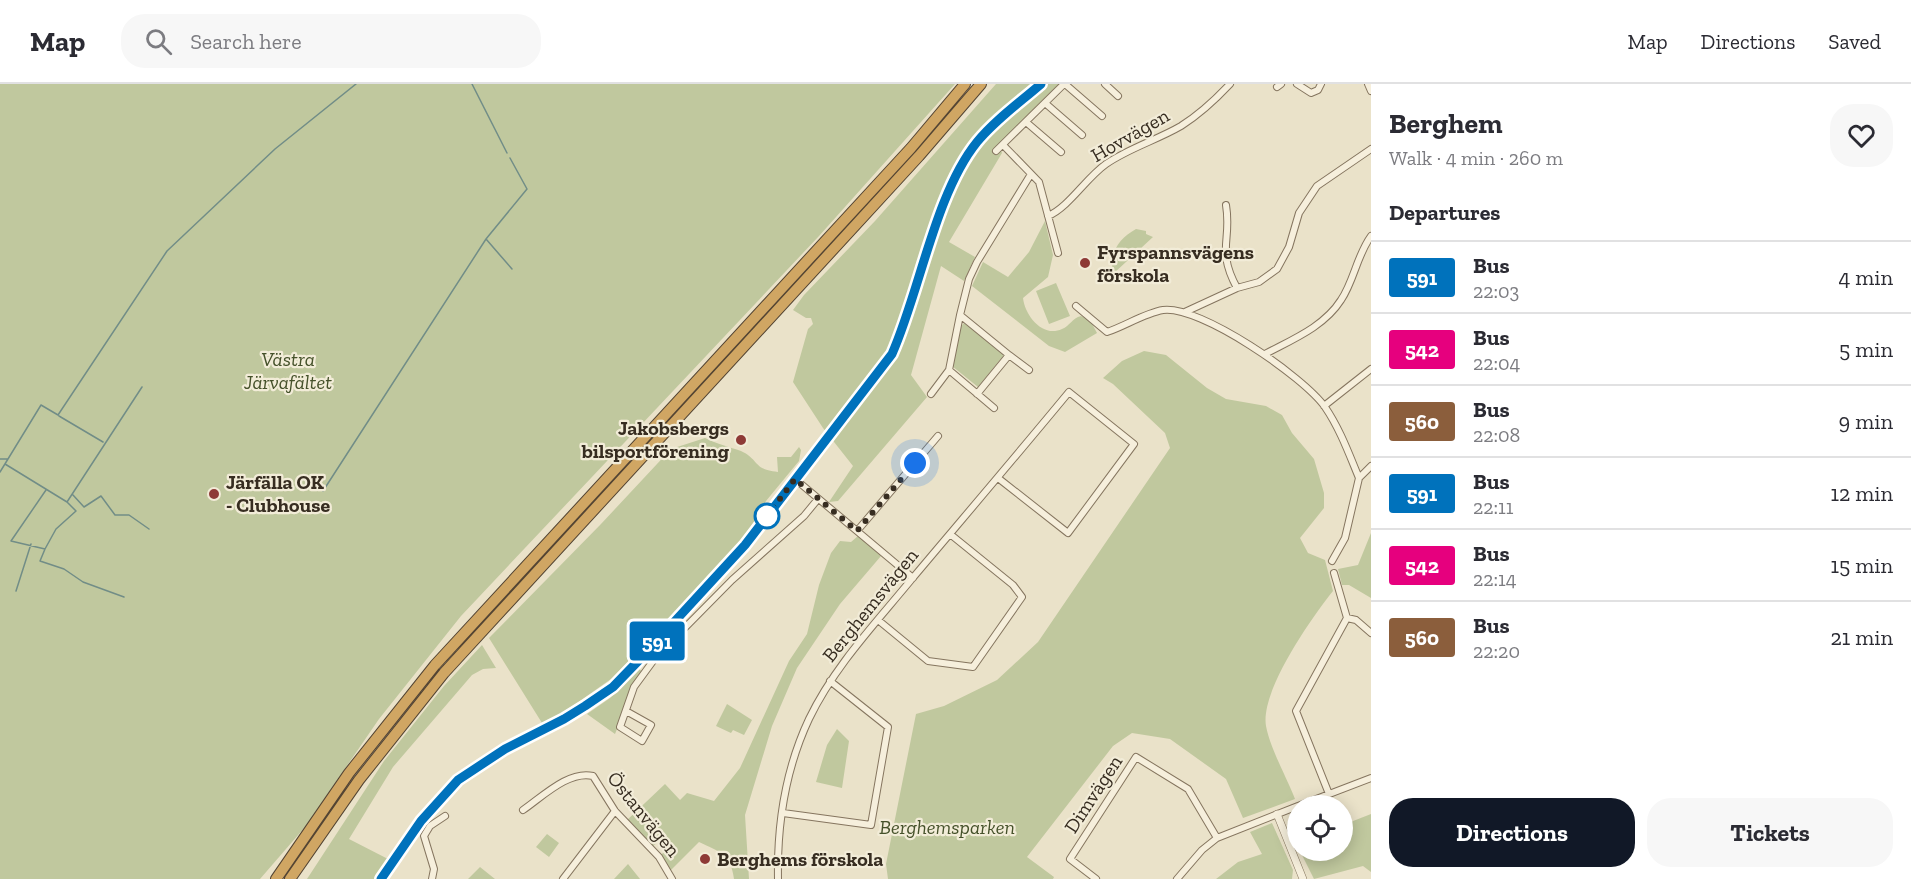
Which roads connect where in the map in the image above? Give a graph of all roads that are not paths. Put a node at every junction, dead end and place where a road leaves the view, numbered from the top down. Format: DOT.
graph roads {
  1 [pos="965,84"];
  2 [pos="981,84"];
  3 [pos="1041,84"];
  4 [pos="1065,84"];
  5 [pos="1105,84"];
  6 [pos="1230,84"];
  7 [pos="1297,84"];
  8 [pos="1321,84"];
  9 [pos="1368,84"];
  10 [pos="1371,91"];
  11 [pos="1119,96"];
  12 [pos="1045,103"];
  13 [pos="1102,116"];
  14 [pos="1026,122"];
  15 [pos="1082,135"];
  16 [pos="1004,146"];
  17 [pos="1371,149"];
  18 [pos="996,151"];
  19 [pos="1061,152"];
  20 [pos="1031,174"];
  21 [pos="1226,205"];
  22 [pos="1048,216"];
  23 [pos="1371,236"];
  24 [pos="1058,253"];
  25 [pos="1237,288"];
  26 [pos="1076,306"];
  27 [pos="1185,312"];
  28 [pos="960,315"];
  29 [pos="1264,354"];
  30 [pos="1009,355"];
  31 [pos="1371,369"];
  32 [pos="949,370"];
  33 [pos="1029,370"];
  34 [pos="931,394"];
  35 [pos="977,394"];
  36 [pos="1324,406"];
  37 [pos="994,408"];
  38 [pos="938,436"];
  39 [pos="1371,466"];
  40 [pos="998,478"];
  41 [pos="1359,478"];
  42 [pos="795,479"];
  43 [pos="818,499"];
  44 [pos="857,531"];
  45 [pos="950,534"];
  46 [pos="1332,561"];
  47 [pos="1334,573"];
  48 [pos="913,578"];
  49 [pos="1347,618"];
  50 [pos="878,620"];
  51 [pos="1371,633"];
  52 [pos="831,681"];
  53 [pos="626,711"];
  54 [pos="1371,778"];
  55 [pos="1329,794"];
  56 [pos="523,810"];
  57 [pos="1287,810"];
  58 [pos="615,811"];
  59 [pos="783,813"];
  60 [pos="1277,814"];
  61 [pos="446,816"];
  62 [pos="1217,838"];
  63 [pos="291,856"];
  64 [pos="268,879"];
  65 [pos="276,879"];
  66 [pos="290,879"];
  67 [pos="381,879"];
  68 [pos="432,879"];
  69 [pos="563,879"];
  70 [pos="672,879"];
  71 [pos="778,879"];
  72 [pos="1096,879"];
  73 [pos="1177,879"];
  74 [pos="1302,879"];
  1 -- 63 [label="highway"];
  2 -- 66 [label="highway"];
  3 -- 42 [label="street"];
  4 -- 12 [label="street"];
  4 -- 13 [label="street"];
  5 -- 11 [label="street"];
  6 -- 22 [label="street, Hovvägen"];
  7 -- 8 [label="street"];
  9 -- 10 [label="street"];
  12 -- 14 [label="street"];
  12 -- 15 [label="street"];
  14 -- 16 [label="street"];
  14 -- 19 [label="street"];
  16 -- 18 [label="street"];
  16 -- 20 [label="street"];
  17 -- 25 [label="street"];
  20 -- 22 [label="street"];
  20 -- 28 [label="street"];
  21 -- 25 [label="street"];
  22 -- 24 [label="street"];
  23 -- 29 [label="street"];
  25 -- 27 [label="street"];
  26 -- 27 [label="street"];
  27 -- 29 [label="street"];
  28 -- 30 [label="street"];
  28 -- 32 [label="street"];
  29 -- 36 [label="street"];
  30 -- 33 [label="street"];
  30 -- 35 [label="street"];
  31 -- 36 [label="street"];
  32 -- 34 [label="street"];
  32 -- 35 [label="street"];
  35 -- 37 [label="street"];
  36 -- 41 [label="street"];
  38 -- 44 [label="street"];
  39 -- 41 [label="street"];
  40 -- 40 [label="street, Berghemsvägen"];
  40 -- 45 [label="street, Berghemsvägen"];
  41 -- 46 [label="street"];
  42 -- 43 [label="street"];
  42 -- 67 [label="street"];
  43 -- 44 [label="street"];
  43 -- 53 [label="street"];
  44 -- 48 [label="street"];
  45 -- 48 [label="street, Berghemsvägen"];
  45 -- 50 [label="street"];
  47 -- 49 [label="street"];
  48 -- 50 [label="street, Berghemsvägen"];
  49 -- 51 [label="street"];
  49 -- 55 [label="street"];
  50 -- 52 [label="street, Berghemsvägen"];
  52 -- 59 [label="street, Berghemsvägen"];
  52 -- 59 [label="street"];
  53 -- 53 [label="street"];
  54 -- 55 [label="street"];
  56 -- 58 [label="street, Östanvägen"];
  57 -- 60 [label="street"];
  58 -- 69 [label="street"];
  58 -- 70 [label="street, Östanvägen"];
  59 -- 71 [label="street, Berghemsvägen"];
  60 -- 62 [label="street"];
  60 -- 74 [label="street"];
  61 -- 68 [label="street"];
  62 -- 72 [label="street, Dimvägen"];
  62 -- 73 [label="street"];
  63 -- 64 [label="highway"];
  63 -- 65 [label="highway"];
}
